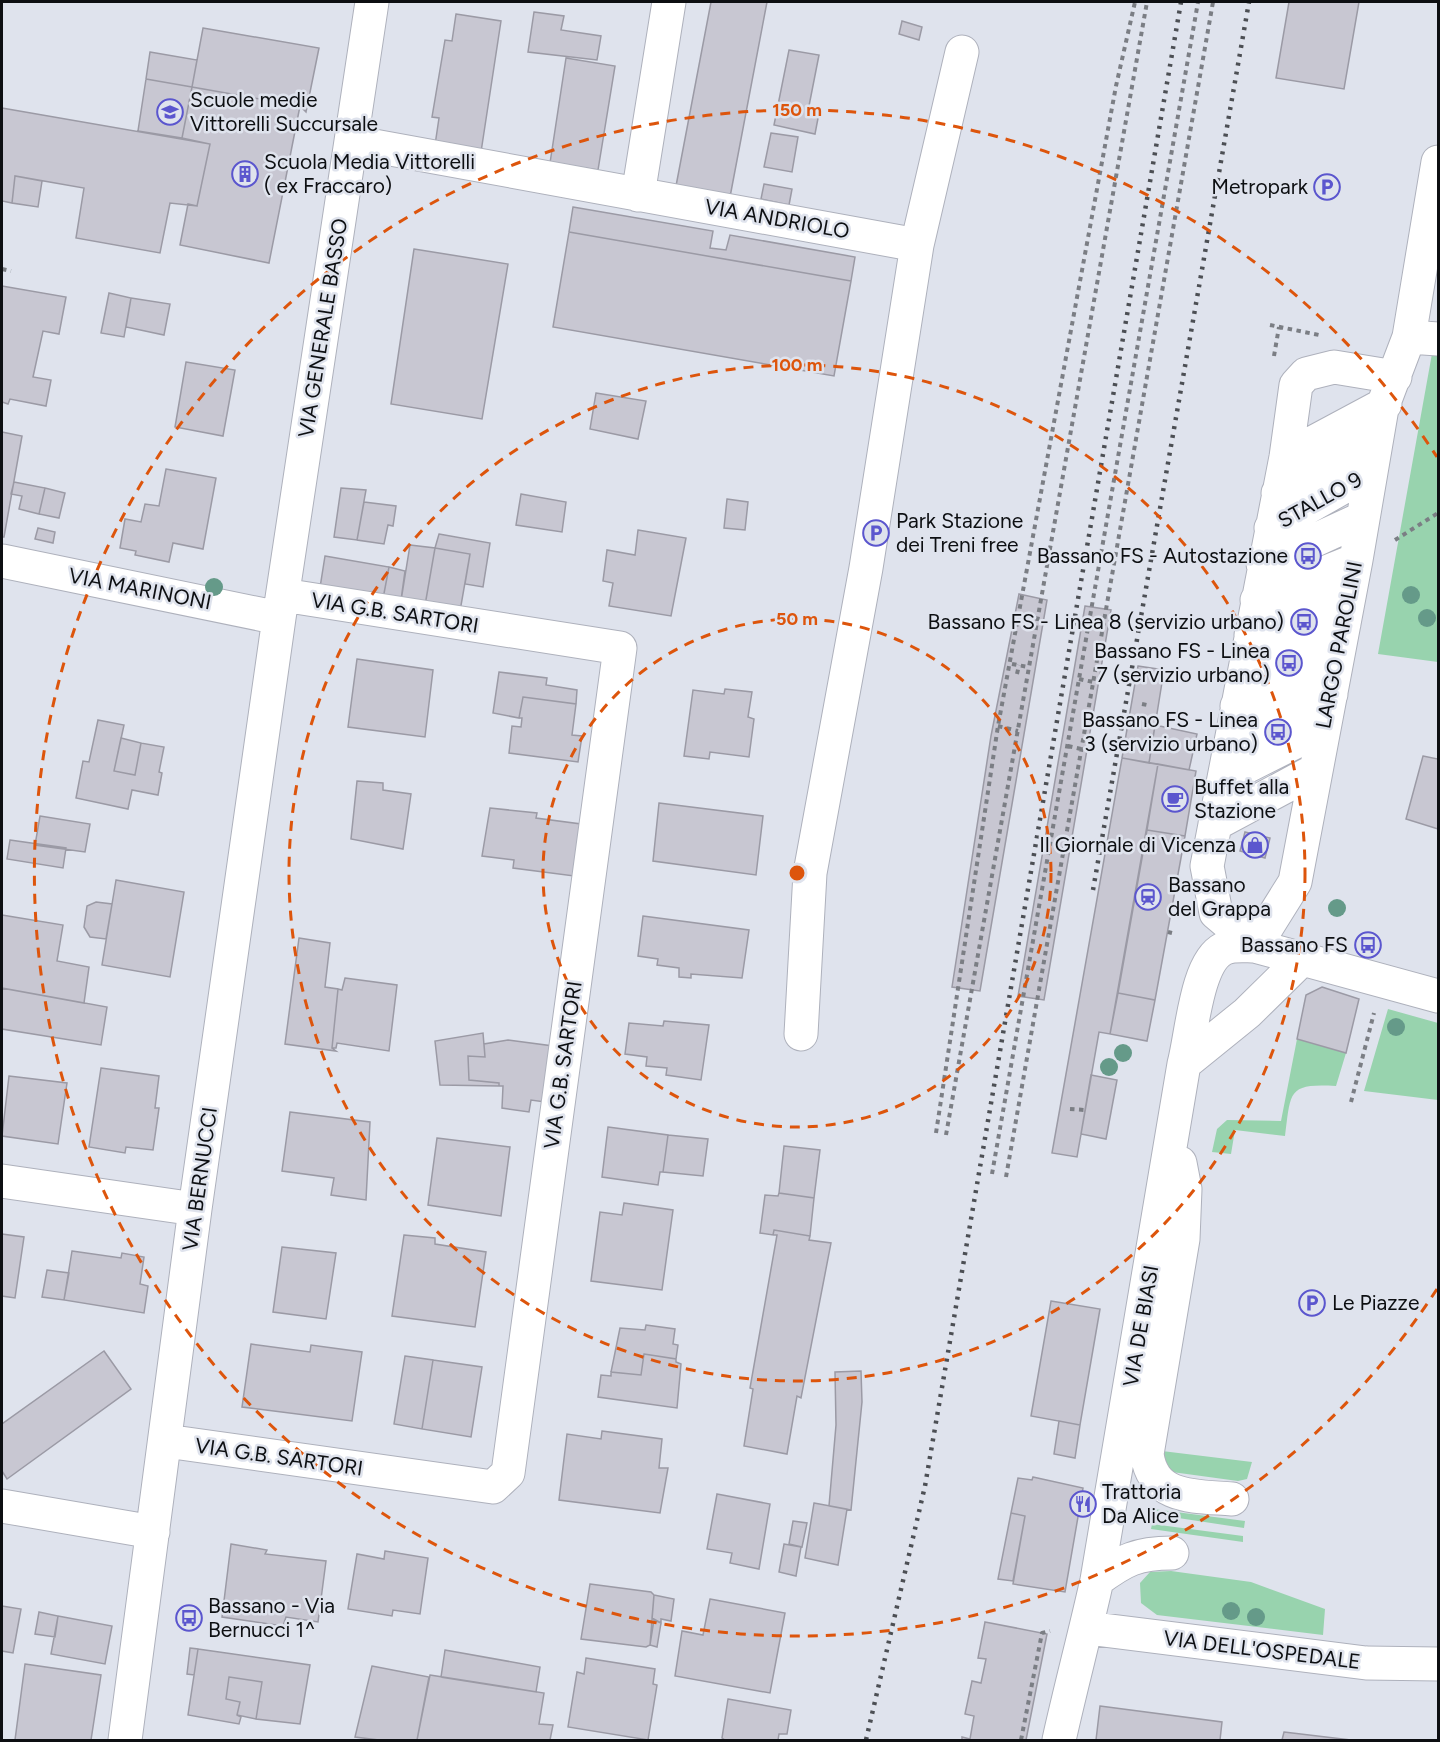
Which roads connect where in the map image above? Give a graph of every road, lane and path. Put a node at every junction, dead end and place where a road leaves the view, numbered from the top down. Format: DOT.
graph roads {
  1 [pos="372,2"];
  2 [pos="669,2"];
  3 [pos="1135,2"];
  4 [pos="1146,2"];
  5 [pos="1198,2"];
  6 [pos="1213,2"];
  7 [pos="962,52"];
  8 [pos="352,142"];
  9 [pos="1438,162"];
  10 [pos="638,195"];
  11 [pos="917,245"];
  12 [pos="2,269"];
  13 [pos="11,271"];
  14 [pos="1424,338"];
  15 [pos="1390,390"];
  16 [pos="1286,457"];
  17 [pos="1373,457"];
  18 [pos="1278,493"];
  19 [pos="1438,513"];
  20 [pos="1361,519"];
  21 [pos="1271,528"];
  22 [pos="1394,540"];
  23 [pos="2,561"];
  24 [pos="1263,564"];
  25 [pos="1352,575"];
  26 [pos="1257,600"];
  27 [pos="281,607"];
  28 [pos="1344,624"];
  29 [pos="1251,635"];
  30 [pos="1336,658"];
  31 [pos="1012,664"];
  32 [pos="1019,665"];
  33 [pos="1029,668"];
  34 [pos="1245,671"];
  35 [pos="1017,674"];
  36 [pos="1079,679"];
  37 [pos="1085,681"];
  38 [pos="1093,682"];
  39 [pos="1084,687"];
  40 [pos="1331,694"];
  41 [pos="1147,701"];
  42 [pos="1142,704"];
  43 [pos="1237,706"];
  44 [pos="998,726"];
  45 [pos="1323,728"];
  46 [pos="1018,731"];
  47 [pos="1232,742"];
  48 [pos="1068,746"];
  49 [pos="1081,749"];
  50 [pos="1316,770"];
  51 [pos="1224,778"];
  52 [pos="1215,824"];
  53 [pos="1281,952"];
  54 [pos="1438,996"];
  55 [pos="1376,1009"];
  56 [pos="801,1035"];
  57 [pos="1188,1050"];
  58 [pos="1351,1102"];
  59 [pos="1070,1109"];
  60 [pos="1085,1110"];
  61 [pos="1174,1129"];
  62 [pos="936,1133"];
  63 [pos="946,1135"];
  64 [pos="992,1174"];
  65 [pos="1006,1177"];
  66 [pos="2,1181"];
  67 [pos="195,1209"];
  68 [pos="166,1442"];
  69 [pos="1232,1499"];
  70 [pos="2,1506"];
  71 [pos="153,1532"];
  72 [pos="1172,1553"];
  73 [pos="1097,1580"];
  74 [pos="1087,1628"];
  75 [pos="1042,1633"];
  76 [pos="1438,1664"];
  77 [pos="125,1740"];
  78 [pos="1021,1740"];
  79 [pos="1059,1740"];
  1 -- 8 [label="street, VIA GENERALE BASSO"];
  2 -- 10 [label="street"];
  3 -- 31 [label="path"];
  4 -- 33 [label="path"];
  5 -- 36 [label="path"];
  6 -- 38 [label="path"];
  7 -- 11 [label="street"];
  8 -- 10 [label="street, VIA ANDRIOLO"];
  8 -- 27 [label="street, VIA GENERALE BASSO"];
  9 -- 14 [label="street, LARGO PAROLINI"];
  10 -- 11 [label="street, VIA ANDRIOLO"];
  11 -- 56 [label="street"];
  12 -- 13 [label="path"];
  14 -- 15 [label="street, LARGO PAROLINI"];
  15 -- 16 [label="street"];
  15 -- 16 [label="street"];
  15 -- 17 [label="street, LARGO PAROLINI"];
  16 -- 18 [label="street"];
  17 -- 18 [label="street"];
  17 -- 20 [label="street, LARGO PAROLINI"];
  17 -- 21 [label="street, STALLO 9"];
  18 -- 21 [label="street"];
  19 -- 22 [label="path"];
  20 -- 24 [label="street"];
  20 -- 25 [label="street, LARGO PAROLINI"];
  21 -- 24 [label="street"];
  23 -- 27 [label="street, VIA MARINONI"];
  24 -- 26 [label="street"];
  25 -- 26 [label="street"];
  25 -- 28 [label="street, LARGO PAROLINI"];
  25 -- 29 [label="street"];
  26 -- 29 [label="street"];
  27 -- 67 [label="street, VIA BERNUCCI"];
  27 -- 68 [label="street, VIA G.B. SARTORI"];
  28 -- 30 [label="street, LARGO PAROLINI"];
  28 -- 34 [label="street"];
  29 -- 34 [label="street"];
  30 -- 40 [label="street, LARGO PAROLINI"];
  30 -- 43 [label="street"];
  31 -- 32 [label="path"];
  31 -- 44 [label="path"];
  32 -- 33 [label="path"];
  32 -- 35 [label="path"];
  33 -- 46 [label="path"];
  34 -- 43 [label="street"];
  36 -- 37 [label="path"];
  36 -- 48 [label="path"];
  37 -- 38 [label="path"];
  37 -- 39 [label="path"];
  38 -- 49 [label="path"];
  40 -- 45 [label="street, LARGO PAROLINI"];
  40 -- 47 [label="street"];
  41 -- 42 [label="path"];
  43 -- 47 [label="street"];
  44 -- 46 [label="path"];
  44 -- 62 [label="path"];
  45 -- 50 [label="street, LARGO PAROLINI"];
  45 -- 51 [label="street"];
  46 -- 63 [label="path"];
  47 -- 51 [label="street"];
  48 -- 49 [label="path"];
  48 -- 64 [label="path"];
  49 -- 65 [label="path"];
  50 -- 52 [label="street"];
  50 -- 53 [label="street, LARGO PAROLINI"];
  51 -- 52 [label="street"];
  52 -- 53 [label="street"];
  53 -- 54 [label="street"];
  53 -- 57 [label="street, LARGO PAROLINI"];
  53 -- 57 [label="street, VIA DE BIASI"];
  55 -- 58 [label="path"];
  57 -- 61 [label="street, VIA DE BIASI"];
  59 -- 60 [label="path"];
  61 -- 69 [label="street"];
  61 -- 73 [label="street, VIA DE BIASI"];
  66 -- 67 [label="street"];
  67 -- 68 [label="street, VIA BERNUCCI"];
  68 -- 71 [label="street, VIA BERNUCCI"];
  70 -- 71 [label="street"];
  71 -- 77 [label="street, VIA BERNUCCI"];
  72 -- 73 [label="street"];
  73 -- 74 [label="street, VIA DE BIASI"];
  74 -- 76 [label="street, VIA DELL'OSPEDALE"];
  74 -- 79 [label="street, VIA DE BIASI"];
  75 -- 78 [label="path"];
}
